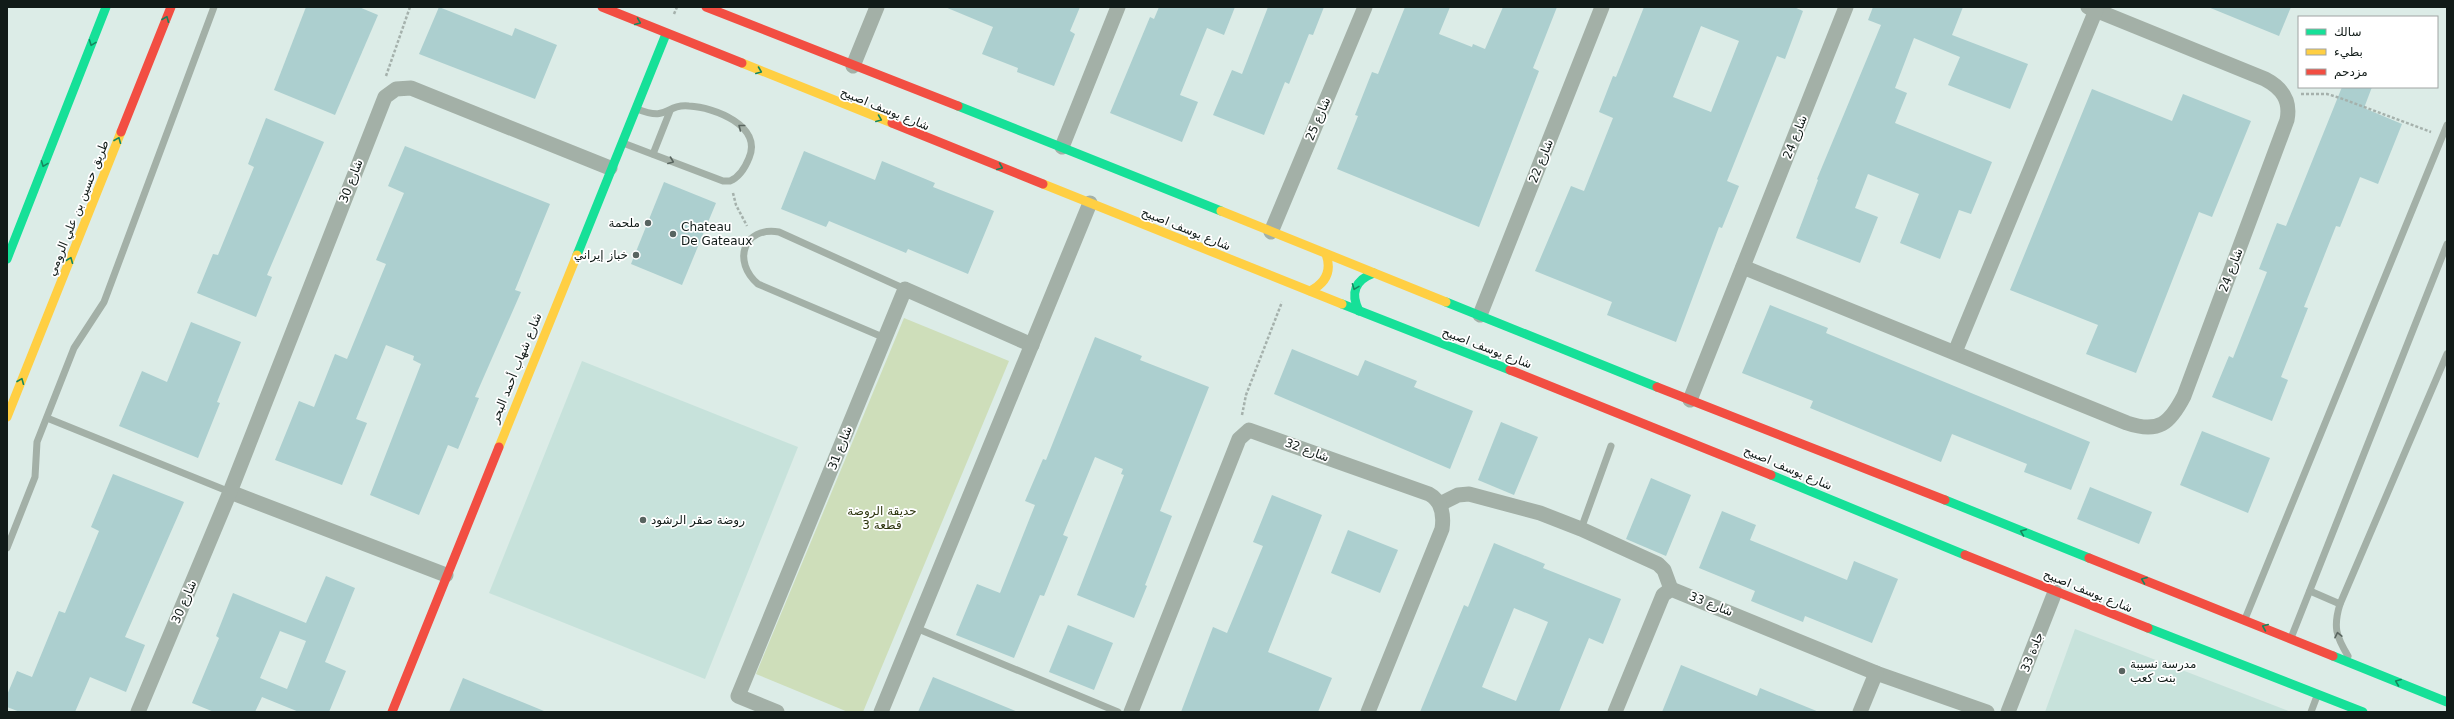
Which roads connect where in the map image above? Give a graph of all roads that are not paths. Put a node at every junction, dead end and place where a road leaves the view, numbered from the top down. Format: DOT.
graph roads {
  1 [pos="106,7"];
  2 [pos="171,7"];
  3 [pos="214,7"];
  4 [pos="602,7"];
  5 [pos="706,7"];
  6 [pos="877,7"];
  7 [pos="1118,7"];
  8 [pos="1365,7"];
  9 [pos="1602,7"];
  10 [pos="1846,7"];
  11 [pos="2092,9"];
  12 [pos="666,34"];
  13 [pos="853,66"];
  14 [pos="635,109"];
  15 [pos="670,111"];
  16 [pos="2447,125"];
  17 [pos="621,142"];
  18 [pos="1062,147"];
  19 [pos="653,154"];
  20 [pos="610,168"];
  21 [pos="1090,203"];
  22 [pos="1271,232"];
  23 [pos="2447,244"];
  24 [pos="1326,254"];
  25 [pos="7,259"];
  26 [pos="1743,267"];
  27 [pos="1374,273"];
  28 [pos="905,289"];
  29 [pos="1310,291"];
  30 [pos="1359,311"];
  31 [pos="1480,315"];
  32 [pos="885,338"];
  33 [pos="1032,345"];
  34 [pos="1955,352"];
  35 [pos="2447,354"];
  36 [pos="1690,400"];
  37 [pos="7,417"];
  38 [pos="47,418"];
  39 [pos="1611,446"];
  40 [pos="230,492"];
  41 [pos="1440,504"];
  42 [pos="1581,529"];
  43 [pos="7,548"];
  44 [pos="446,575"];
  45 [pos="1672,589"];
  46 [pos="2310,591"];
  47 [pos="2056,592"];
  48 [pos="2340,604"];
  49 [pos="2245,619"];
  50 [pos="916,628"];
  51 [pos="2291,638"];
  52 [pos="2352,664"];
  53 [pos="1876,673"];
  54 [pos="2420,692"];
  55 [pos="2318,694"];
  56 [pos="2447,702"];
  57 [pos="2427,705"];
  58 [pos="138,712"];
  59 [pos="392,712"];
  60 [pos="777,712"];
  61 [pos="881,712"];
  62 [pos="1118,712"];
  63 [pos="1131,712"];
  64 [pos="1368,712"];
  65 [pos="1614,712"];
  66 [pos="1860,712"];
  67 [pos="1987,712"];
  68 [pos="2008,712"];
  69 [pos="2311,712"];
  70 [pos="2363,712"];
  1 -- 25 [label="main road, one-way"];
  37 -- 2 [label="main road, طريق حسين بن علي الرومي, one-way"];
  3 -- 38 [label="lane"];
  4 -- 12 [label="main road, شارع يوسف اصبيح, one-way"];
  5 -- 13 [label="main road"];
  6 -- 13 [label="street"];
  7 -- 18 [label="street"];
  8 -- 22 [label="street, شارع 25"];
  9 -- 31 [label="street, شارع 22"];
  10 -- 26 [label="street, شارع 24"];
  11 -- 34 [label="street"];
  11 -- 34 [label="street, شارع 24"];
  12 -- 14 [label="main road, شارع شهاب أحمد البحر"];
  12 -- 21 [label="main road, شارع يوسف اصبيح, one-way"];
  13 -- 18 [label="main road"];
  14 -- 15 [label="lane"];
  14 -- 17 [label="main road, شارع شهاب أحمد البحر"];
  15 -- 19 [label="lane"];
  19 -- 15 [label="lane, one-way"];
  16 -- 49 [label="lane"];
  17 -- 19 [label="lane"];
  17 -- 20 [label="main road, شارع شهاب أحمد البحر"];
  18 -- 22 [label="main road"];
  20 -- 40 [label="street, شارع 30"];
  20 -- 44 [label="main road, شارع شهاب أحمد البحر"];
  21 -- 29 [label="main road, شارع يوسف اصبيح"];
  21 -- 33 [label="street"];
  22 -- 24 [label="main road"];
  23 -- 46 [label="lane"];
  24 -- 27 [label="main road"];
  24 -- 29 [label="main road"];
  26 -- 34 [label="street, شارع 24"];
  26 -- 36 [label="street, شارع 24"];
  27 -- 30 [label="main road, one-way"];
  27 -- 31 [label="main road"];
  28 -- 32 [label="street, شارع 31"];
  28 -- 32 [label="lane"];
  28 -- 33 [label="street"];
  29 -- 30 [label="main road, شارع يوسف اصبيح"];
  30 -- 47 [label="main road, شارع يوسف اصبيح"];
  31 -- 36 [label="main road"];
  32 -- 60 [label="street, شارع 31"];
  33 -- 50 [label="street"];
  35 -- 48 [label="lane"];
  49 -- 36 [label="main road, one-way"];
  38 -- 40 [label="lane"];
  38 -- 43 [label="lane"];
  39 -- 42 [label="lane"];
  40 -- 44 [label="street"];
  40 -- 58 [label="street, شارع 30"];
  41 -- 42 [label="street"];
  41 -- 63 [label="street, شارع 32"];
  41 -- 64 [label="street"];
  42 -- 45 [label="street"];
  44 -- 59 [label="main road, شارع شهاب أحمد البحر"];
  45 -- 53 [label="street, شارع 33"];
  45 -- 65 [label="street"];
  46 -- 48 [label="lane"];
  46 -- 51 [label="lane"];
  47 -- 55 [label="main road, شارع يوسف اصبيح"];
  47 -- 68 [label="street, جادة 33"];
  52 -- 48 [label="lane, one-way"];
  51 -- 49 [label="main road, one-way"];
  50 -- 61 [label="street"];
  50 -- 62 [label="lane"];
  51 -- 52 [label="main road"];
  54 -- 52 [label="main road, one-way"];
  53 -- 66 [label="street"];
  53 -- 67 [label="street, شارع 33"];
  54 -- 56 [label="main road"];
  54 -- 57 [label="main road"];
  55 -- 69 [label="lane"];
  55 -- 70 [label="main road, شارع يوسف اصبيح"];
}
